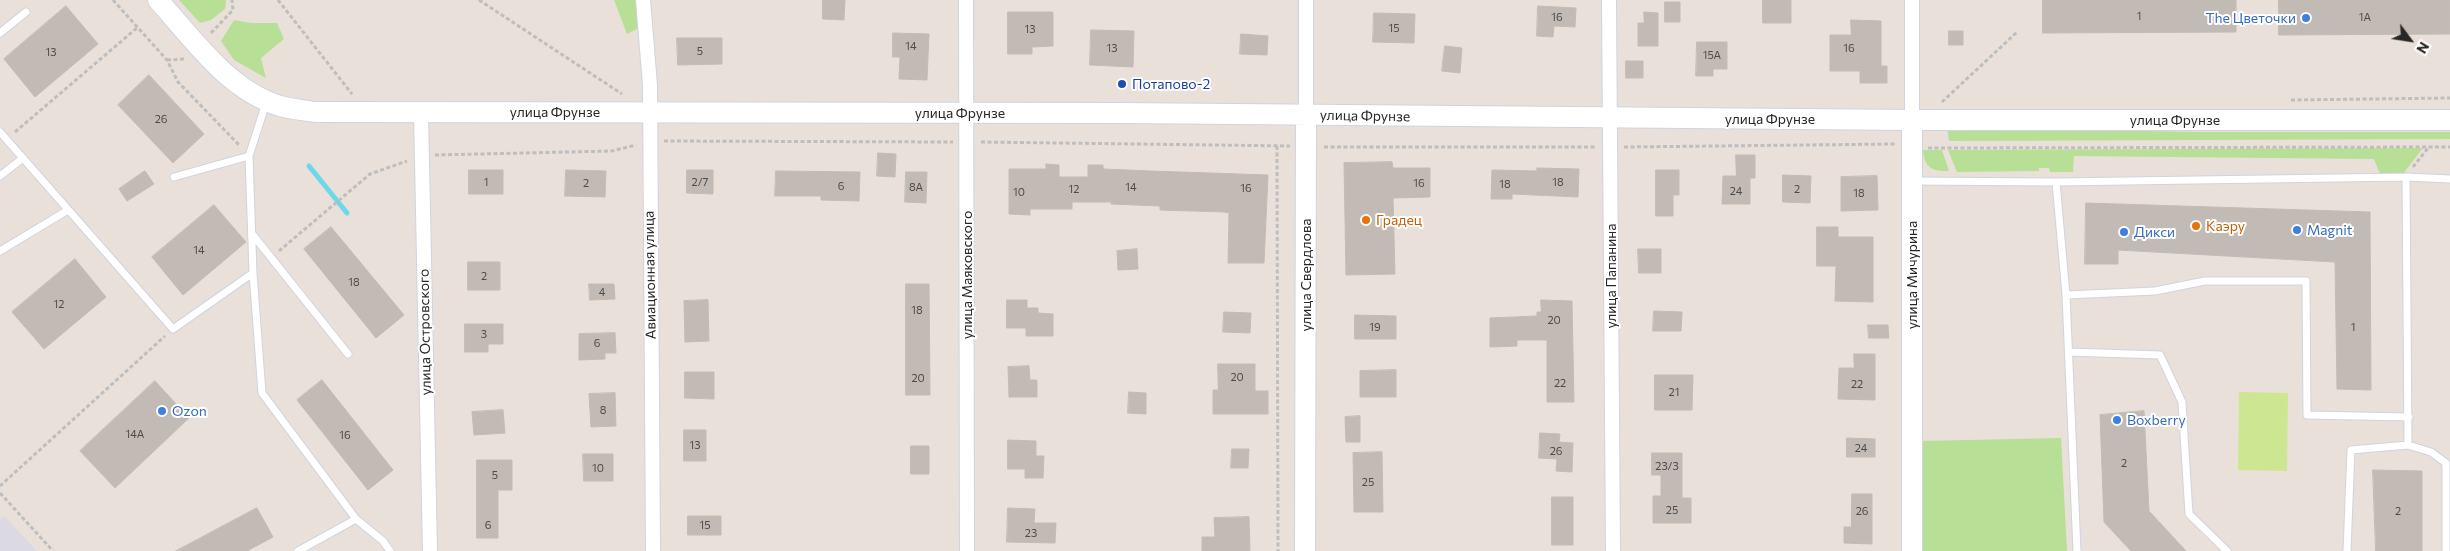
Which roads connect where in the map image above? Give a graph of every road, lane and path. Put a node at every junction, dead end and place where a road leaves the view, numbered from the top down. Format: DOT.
graph roads {
  1 [pos="114,0"];
  2 [pos="158,0"];
  3 [pos="278,0"];
  4 [pos="479,0"];
  5 [pos="643,0"];
  6 [pos="966,0"];
  7 [pos="1306,0"];
  8 [pos="1610,0"];
  9 [pos="1912,0"];
  10 [pos="26,12"];
  11 [pos="138,27"];
  12 [pos="2017,32"];
  13 [pos="0,33"];
  14 [pos="353,95"];
  15 [pos="627,98"];
  16 [pos="273,103"];
  17 [pos="1940,104"];
  18 [pos="648,112"];
  19 [pos="968,113"];
  20 [pos="421,114"];
  21 [pos="1306,115"];
  22 [pos="1610,118"];
  23 [pos="1912,120"];
  24 [pos="2450,120"];
  25 [pos="0,132"];
  26 [pos="6,139"];
  27 [pos="649,142"];
  28 [pos="967,142"];
  29 [pos="1277,146"];
  30 [pos="1306,147"];
  31 [pos="1610,147"];
  32 [pos="2428,147"];
  33 [pos="2450,147"];
  34 [pos="1912,148"];
  35 [pos="249,156"];
  36 [pos="421,156"];
  37 [pos="23,158"];
  38 [pos="0,176"];
  39 [pos="174,177"];
  40 [pos="2406,177"];
  41 [pos="2450,179"];
  42 [pos="1912,181"];
  43 [pos="2056,182"];
  44 [pos="68,210"];
  45 [pos="253,234"];
  46 [pos="0,251"];
  47 [pos="272,258"];
  48 [pos="253,273"];
  49 [pos="2066,295"];
  50 [pos="173,329"];
  51 [pos="2069,352"];
  52 [pos="348,354"];
  53 [pos="2409,417"];
  54 [pos="2408,445"];
  55 [pos="0,486"];
  56 [pos="0,492"];
  57 [pos="356,519"];
  58 [pos="54,551"];
  59 [pos="298,551"];
  60 [pos="390,551"];
  61 [pos="430,551"];
  62 [pos="654,551"];
  63 [pos="967,551"];
  64 [pos="1278,551"];
  65 [pos="1305,551"];
  66 [pos="1613,551"];
  67 [pos="1912,551"];
  68 [pos="2077,551"];
  69 [pos="2227,551"];
  70 [pos="2346,551"];
  71 [pos="2446,551"];
  1 -- 11 [label="path"];
  2 -- 16 [label="main road"];
  3 -- 14 [label="path"];
  4 -- 15 [label="path"];
  5 -- 18 [label="street, Авиационная улица"];
  6 -- 19 [label="street, улица Маяковского"];
  7 -- 21 [label="street, улица Свердлова"];
  8 -- 22 [label="street, улица Папанина"];
  9 -- 23 [label="street, улица Мичурина"];
  10 -- 13 [label="lane"];
  11 -- 26 [label="path"];
  11 -- 35 [label="path"];
  12 -- 17 [label="path"];
  16 -- 20 [label="main road, улица Фрунзе"];
  16 -- 35 [label="lane"];
  18 -- 19 [label="main road, улица Фрунзе"];
  18 -- 20 [label="main road, улица Фрунзе"];
  18 -- 27 [label="street, Авиационная улица"];
  19 -- 21 [label="main road, улица Фрунзе"];
  19 -- 28 [label="street, улица Маяковского"];
  20 -- 36 [label="street, улица Островского"];
  21 -- 22 [label="main road, улица Фрунзе"];
  21 -- 30 [label="main road, улица Свердлова"];
  22 -- 23 [label="main road, улица Фрунзе"];
  22 -- 31 [label="street, улица Папанина"];
  23 -- 24 [label="main road, улица Фрунзе"];
  23 -- 34 [label="main road, улица Мичурина"];
  25 -- 26 [label="lane"];
  26 -- 37 [label="lane"];
  27 -- 28 [label="path"];
  27 -- 36 [label="path"];
  27 -- 62 [label="street, Авиационная улица"];
  28 -- 29 [label="path"];
  28 -- 63 [label="street, улица Маяковского"];
  29 -- 30 [label="path"];
  29 -- 64 [label="path"];
  30 -- 31 [label="path"];
  30 -- 65 [label="main road, улица Свердлова"];
  31 -- 34 [label="path"];
  31 -- 66 [label="street, улица Папанина"];
  32 -- 33 [label="path"];
  32 -- 34 [label="path"];
  32 -- 40 [label="path"];
  34 -- 42 [label="main road, улица Мичурина"];
  35 -- 39 [label="lane"];
  35 -- 45 [label="lane"];
  36 -- 47 [label="path"];
  36 -- 61 [label="street, улица Островского"];
  37 -- 38 [label="lane"];
  37 -- 44 [label="lane"];
  40 -- 41 [label="lane"];
  40 -- 43 [label="lane"];
  40 -- 53 [label="lane"];
  42 -- 43 [label="lane"];
  42 -- 67 [label="main road, улица Мичурина"];
  43 -- 49 [label="lane"];
  44 -- 46 [label="lane"];
  44 -- 50 [label="lane"];
  45 -- 47 [label="lane"];
  45 -- 48 [label="lane"];
  47 -- 52 [label="lane"];
  48 -- 50 [label="lane"];
  48 -- 57 [label="lane"];
  49 -- 51 [label="lane"];
  49 -- 53 [label="lane"];
  50 -- 55 [label="path"];
  51 -- 68 [label="lane"];
  51 -- 69 [label="lane"];
  53 -- 54 [label="lane"];
  54 -- 70 [label="lane"];
  54 -- 71 [label="lane"];
  56 -- 58 [label="path"];
  57 -- 59 [label="lane"];
  57 -- 60 [label="lane"];
}
